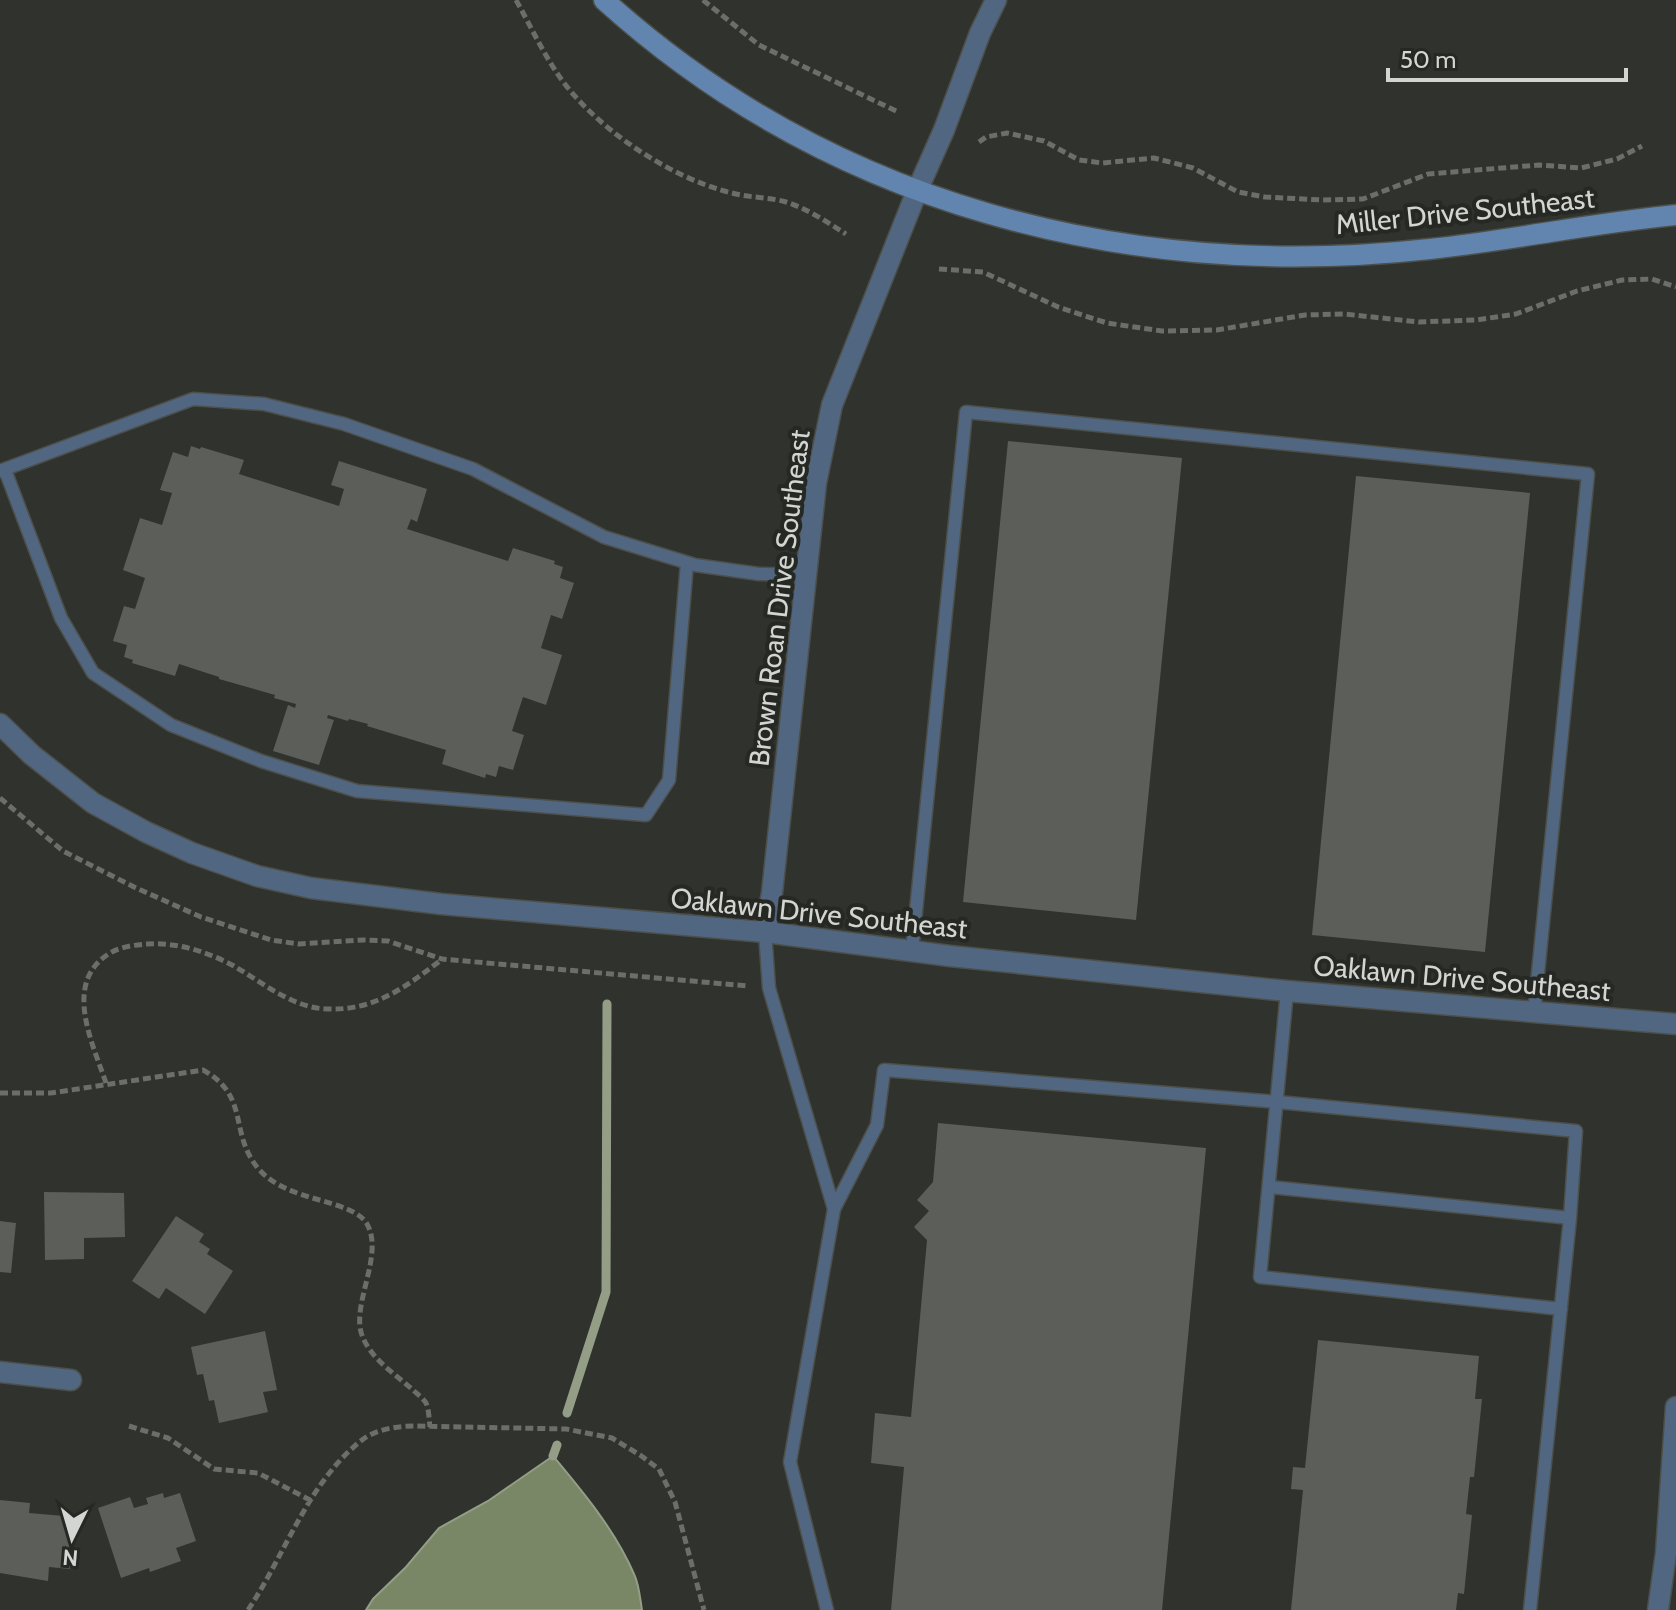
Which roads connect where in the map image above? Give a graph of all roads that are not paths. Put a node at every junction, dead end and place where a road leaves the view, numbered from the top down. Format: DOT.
graph roads {
  1 [pos="604,0"];
  2 [pos="996,0"];
  3 [pos="917,191"];
  4 [pos="1676,215"];
  5 [pos="2,470"];
  6 [pos="687,563"];
  7 [pos="807,575"];
  8 [pos="0,724"];
  9 [pos="765,932"];
  10 [pos="912,951"];
  11 [pos="1287,991"];
  12 [pos="1534,1013"];
  13 [pos="1676,1024"];
  14 [pos="1278,1102"];
  15 [pos="1270,1187"];
  16 [pos="834,1209"];
  17 [pos="1570,1218"];
  18 [pos="1561,1309"];
  19 [pos="0,1372"];
  20 [pos="71,1380"];
  21 [pos="1676,1407"];
  22 [pos="827,1610"];
  23 [pos="1530,1610"];
  24 [pos="1658,1610"];
  1 -- 3 [label="main road, Miller Drive Southeast"];
  2 -- 3 [label="street, Brown Roan Drive Southeast"];
  3 -- 4 [label="main road, Miller Drive Southeast"];
  3 -- 7 [label="street, Brown Roan Drive Southeast"];
  5 -- 6 [label="lane"];
  5 -- 6 [label="lane"];
  6 -- 7 [label="lane"];
  7 -- 9 [label="street, Brown Roan Drive Southeast"];
  8 -- 9 [label="street, Oaklawn Drive Southeast"];
  9 -- 10 [label="street, Oaklawn Drive Southeast"];
  9 -- 16 [label="lane"];
  10 -- 11 [label="street, Oaklawn Drive Southeast"];
  10 -- 12 [label="lane"];
  11 -- 12 [label="street, Oaklawn Drive Southeast"];
  11 -- 14 [label="lane"];
  12 -- 13 [label="street, Oaklawn Drive Southeast"];
  14 -- 15 [label="lane"];
  14 -- 16 [label="lane"];
  14 -- 17 [label="lane"];
  15 -- 17 [label="lane"];
  15 -- 18 [label="lane"];
  16 -- 22 [label="lane"];
  17 -- 18 [label="lane"];
  18 -- 23 [label="lane"];
  19 -- 20 [label="street"];
  21 -- 24 [label="street"];
}
